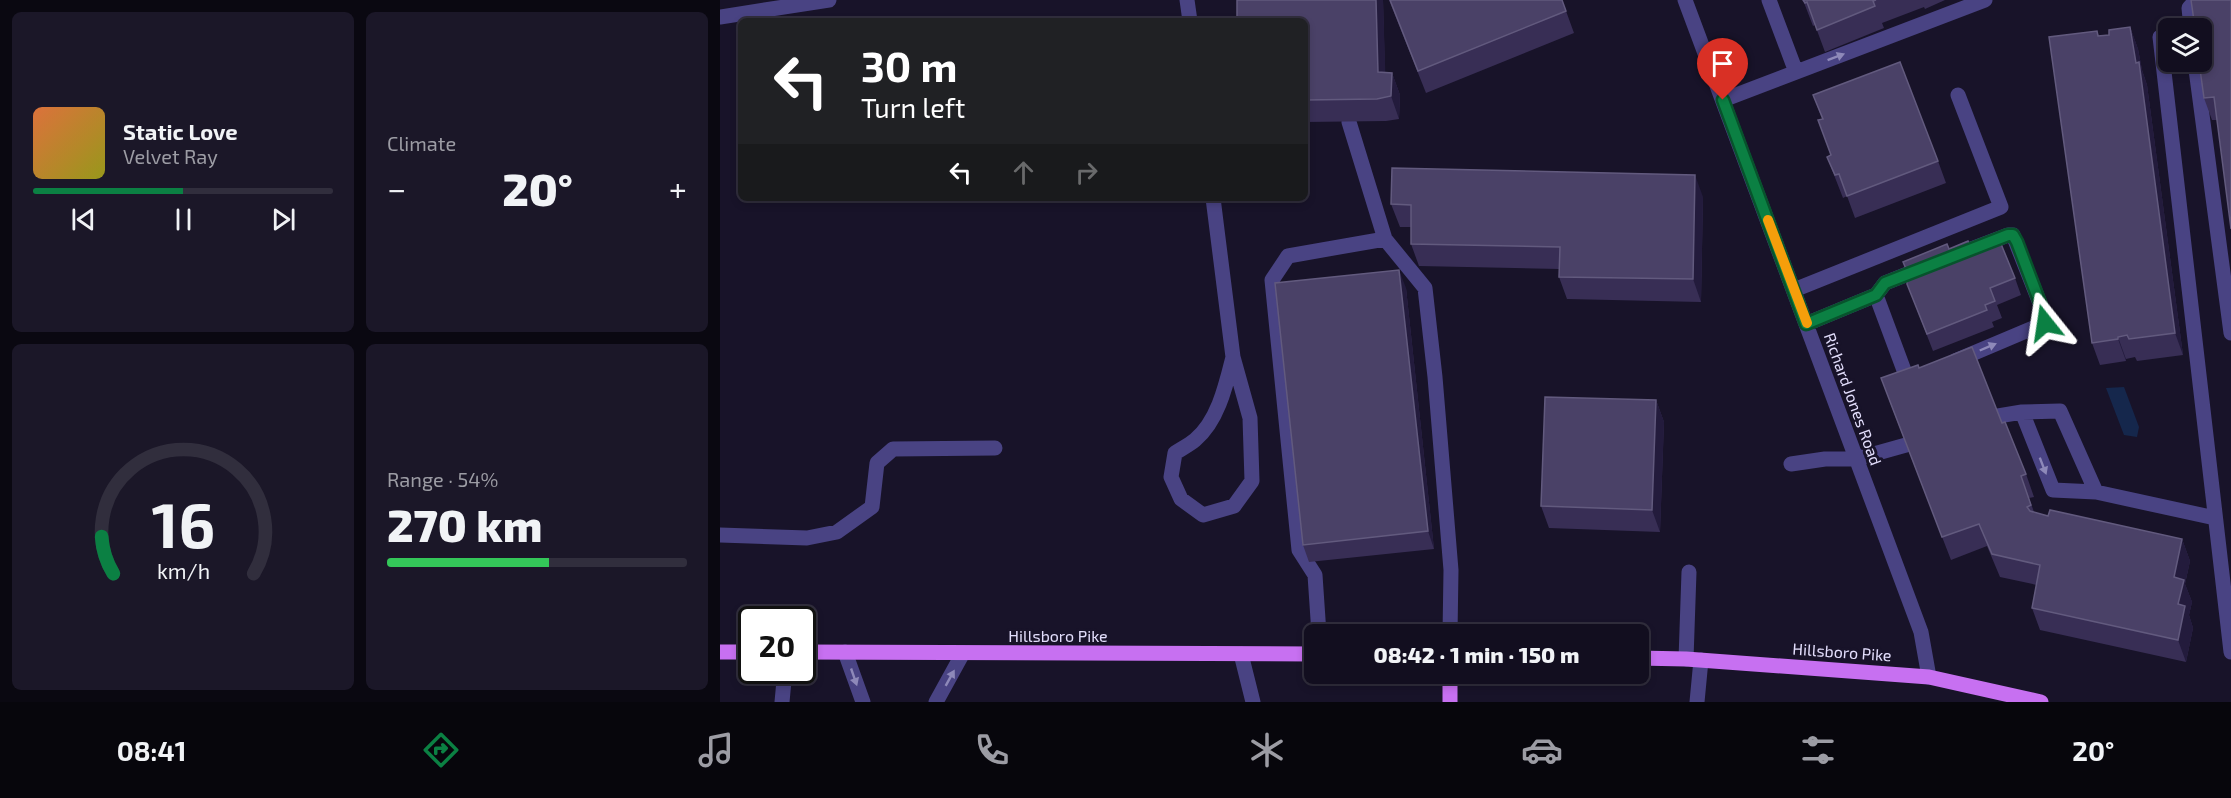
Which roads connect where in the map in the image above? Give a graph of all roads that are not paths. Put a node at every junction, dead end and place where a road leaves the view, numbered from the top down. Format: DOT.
graph roads {
  1 [pos="829,0"];
  2 [pos="1187,0"];
  3 [pos="1685,0"];
  4 [pos="1768,0"];
  5 [pos="1985,0"];
  6 [pos="2196,0"];
  7 [pos="720,17"];
  8 [pos="1190,18"];
  9 [pos="2190,18"];
  10 [pos="1796,72"];
  11 [pos="2164,72"];
  12 [pos="2196,72"];
  13 [pos="1958,95"];
  14 [pos="1723,100"];
  15 [pos="1349,122"];
  16 [pos="1213,201"];
  17 [pos="1385,239"];
  18 [pos="1794,290"];
  19 [pos="1876,295"];
  20 [pos="1806,324"];
  21 [pos="2231,333"];
  22 [pos="1233,357"];
  23 [pos="2022,412"];
  24 [pos="1998,416"];
  25 [pos="1906,445"];
  26 [pos="995,448"];
  27 [pos="1856,459"];
  28 [pos="1791,464"];
  29 [pos="2096,492"];
  30 [pos="2215,518"];
  31 [pos="720,535"];
  32 [pos="1689,572"];
  33 [pos="1318,624"];
  34 [pos="1450,624"];
  35 [pos="720,652"];
  36 [pos="738,652"];
  37 [pos="816,652"];
  38 [pos="845,652"];
  39 [pos="2231,652"];
  40 [pos="963,653"];
  41 [pos="1241,654"];
  42 [pos="1304,654"];
  43 [pos="1649,658"];
  44 [pos="1693,659"];
  45 [pos="1929,677"];
  46 [pos="784,684"];
  47 [pos="1450,684"];
  48 [pos="782,702"];
  49 [pos="863,702"];
  50 [pos="936,702"];
  51 [pos="1253,702"];
  52 [pos="1450,702"];
  53 [pos="1697,702"];
  54 [pos="2041,702"];
  1 -- 7 [label="street"];
  2 -- 8 [label="street"];
  3 -- 14 [label="street, Richard Jones Road"];
  4 -- 10 [label="street"];
  10 -- 5 [label="street, one-way"];
  6 -- 9 [label="street"];
  10 -- 14 [label="street"];
  11 -- 30 [label="street"];
  12 -- 21 [label="street"];
  13 -- 18 [label="street"];
  14 -- 18 [label="street, Richard Jones Road"];
  15 -- 17 [label="street"];
  16 -- 22 [label="street"];
  17 -- 33 [label="street"];
  17 -- 34 [label="street"];
  18 -- 20 [label="street, Richard Jones Road"];
  19 -- 19 [label="street, one-way"];
  19 -- 20 [label="street"];
  20 -- 27 [label="street, Richard Jones Road"];
  22 -- 22 [label="street"];
  23 -- 24 [label="street"];
  23 -- 29 [label="street"];
  23 -- 29 [label="street, one-way"];
  25 -- 27 [label="street"];
  26 -- 31 [label="street"];
  27 -- 28 [label="street"];
  27 -- 45 [label="street, Richard Jones Road"];
  29 -- 30 [label="street"];
  30 -- 39 [label="street"];
  32 -- 44 [label="street"];
  35 -- 36 [label="main road"];
  37 -- 38 [label="main road, Hillsboro Pike"];
  38 -- 40 [label="main road, Hillsboro Pike"];
  38 -- 49 [label="street, one-way"];
  40 -- 41 [label="main road, Hillsboro Pike"];
  50 -- 40 [label="street, one-way"];
  41 -- 42 [label="main road, Hillsboro Pike"];
  41 -- 51 [label="street"];
  43 -- 44 [label="main road, Hillsboro Pike"];
  44 -- 45 [label="main road, Hillsboro Pike"];
  44 -- 53 [label="street"];
  45 -- 54 [label="main road, Hillsboro Pike"];
  46 -- 48 [label="street"];
  47 -- 52 [label="main road"];
}
